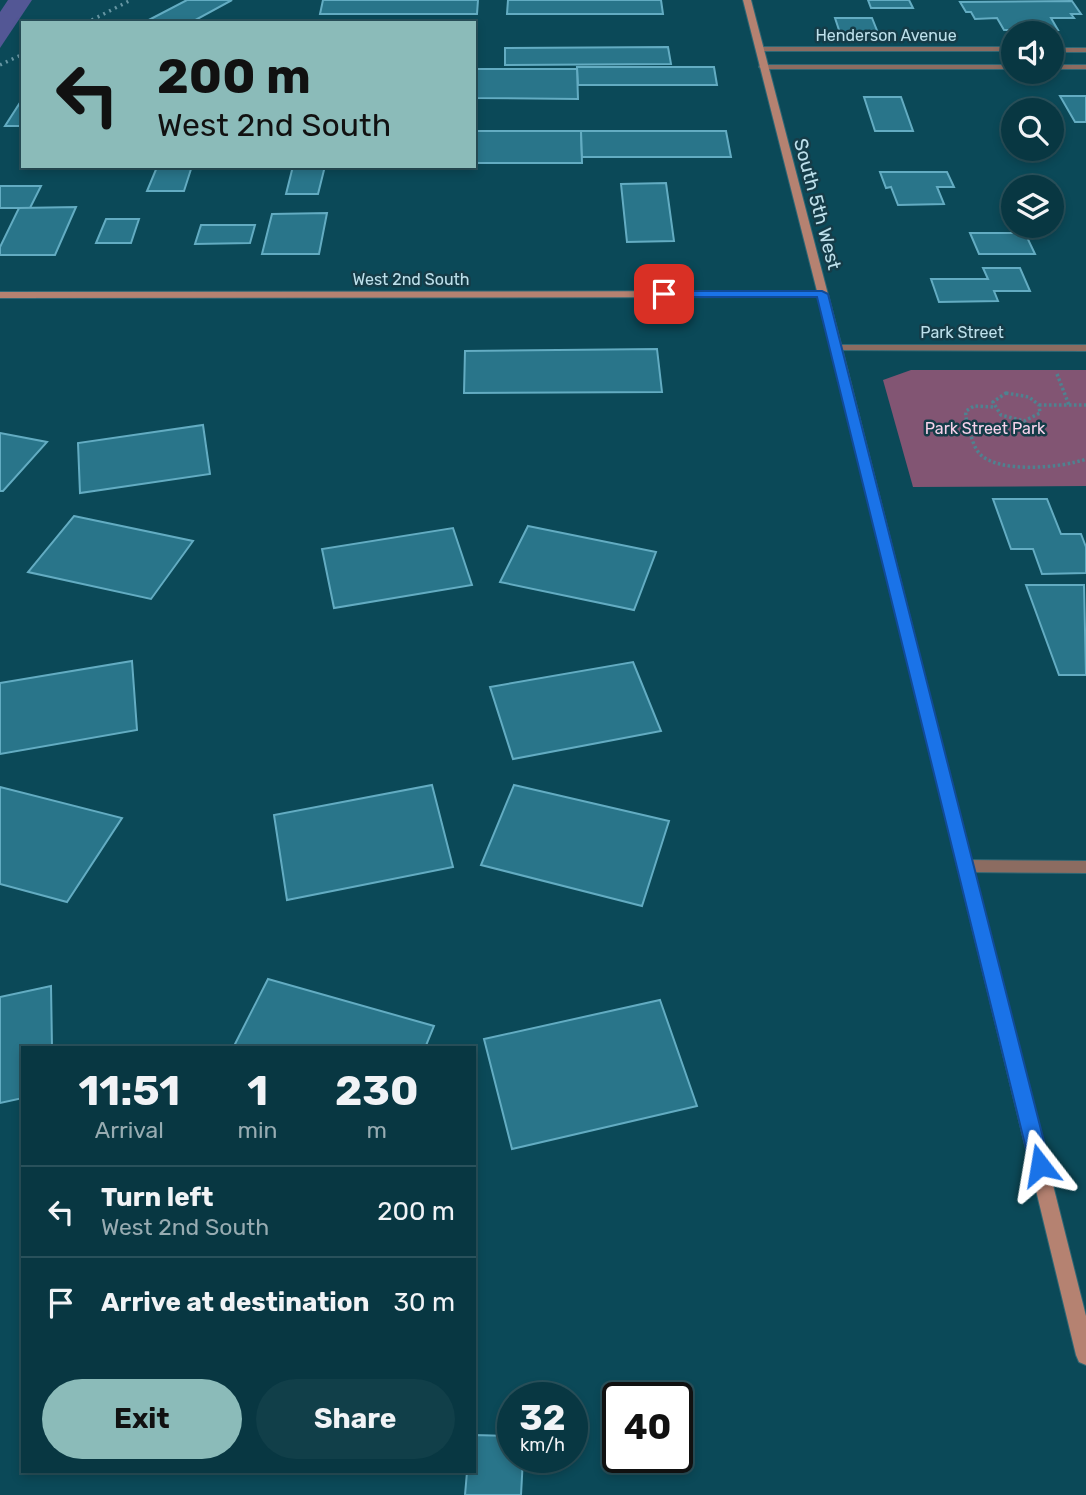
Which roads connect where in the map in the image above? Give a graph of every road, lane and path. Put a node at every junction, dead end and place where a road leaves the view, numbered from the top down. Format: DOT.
graph roads {
  1 [pos="747,0"];
  2 [pos="759,49"];
  3 [pos="1001,50"];
  4 [pos="1064,50"];
  5 [pos="1086,50"];
  6 [pos="763,67"];
  7 [pos="1001,67"];
  8 [pos="1064,68"];
  9 [pos="1086,68"];
  10 [pos="822,294"];
  11 [pos="0,295"];
  12 [pos="838,348"];
  13 [pos="1086,348"];
  14 [pos="1057,373"];
  15 [pos="1040,405"];
  16 [pos="1069,405"];
  17 [pos="1086,405"];
  18 [pos="993,407"];
  19 [pos="1086,459"];
  20 [pos="967,866"];
  21 [pos="1086,867"];
  22 [pos="1086,1355"];
  1 -- 2 [label="street, South 5th West"];
  2 -- 3 [label="street, Henderson Avenue"];
  2 -- 6 [label="street, South 5th West"];
  4 -- 5 [label="street"];
  6 -- 7 [label="street, Henderson Avenue"];
  6 -- 10 [label="street, South 5th West"];
  8 -- 9 [label="street"];
  10 -- 11 [label="street, West 2nd South"];
  10 -- 12 [label="street, South 5th West"];
  12 -- 13 [label="street, Park Street"];
  12 -- 20 [label="street, South 5th West"];
  14 -- 16 [label="path"];
  15 -- 16 [label="path"];
  15 -- 18 [label="path"];
  15 -- 18 [label="path"];
  16 -- 17 [label="path"];
  18 -- 19 [label="path"];
  20 -- 21 [label="street"];
  20 -- 22 [label="street, South 5th West"];
}
